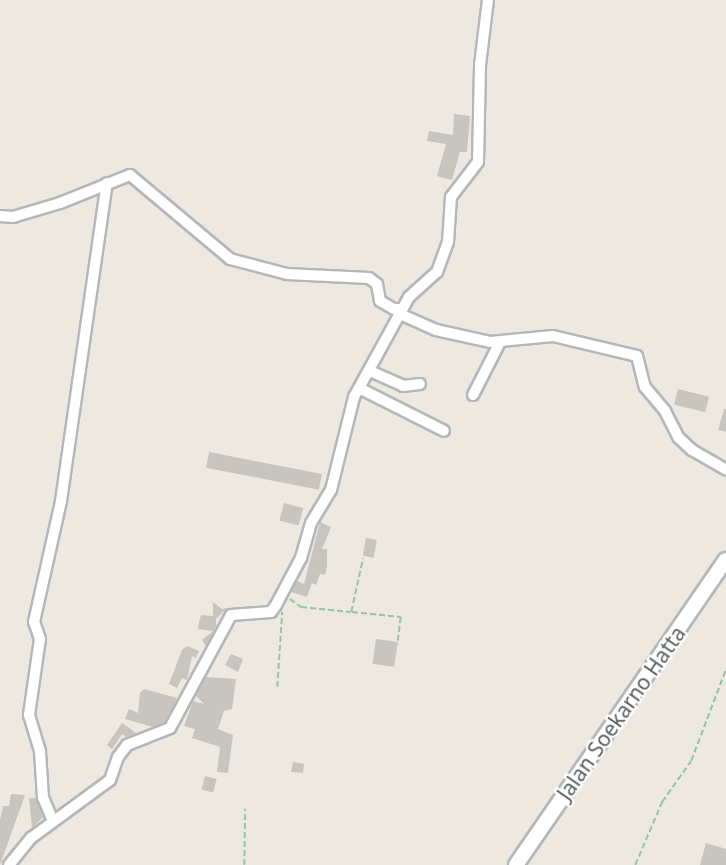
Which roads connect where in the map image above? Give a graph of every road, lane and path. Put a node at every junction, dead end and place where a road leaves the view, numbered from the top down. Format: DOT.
graph roads {
  1 [pos="488,0"];
  2 [pos="107,183"];
  3 [pos="0,216"];
  4 [pos="401,311"];
  5 [pos="500,342"];
  6 [pos="370,371"];
  7 [pos="420,384"];
  8 [pos="359,388"];
  9 [pos="473,395"];
  10 [pos="444,430"];
  11 [pos="726,470"];
  12 [pos="363,558"];
  13 [pos="726,560"];
  14 [pos="282,593"];
  15 [pos="351,612"];
  16 [pos="398,641"];
  17 [pos="726,669"];
  18 [pos="277,687"];
  19 [pos="245,809"];
  20 [pos="53,821"];
  21 [pos="9,865"];
  22 [pos="244,865"];
  23 [pos="516,865"];
  24 [pos="635,865"];
  1 -- 4 [label="street"];
  2 -- 3 [label="street"];
  2 -- 4 [label="street"];
  2 -- 20 [label="street"];
  4 -- 5 [label="street"];
  4 -- 6 [label="street"];
  5 -- 9 [label="street"];
  5 -- 11 [label="street"];
  6 -- 7 [label="street"];
  6 -- 8 [label="street"];
  8 -- 10 [label="street"];
  8 -- 14 [label="street"];
  12 -- 15 [label="path"];
  13 -- 23 [label="street, Jalan Soekarno Hatta"];
  14 -- 15 [label="path"];
  14 -- 18 [label="path"];
  14 -- 20 [label="street"];
  15 -- 16 [label="path"];
  17 -- 24 [label="path"];
  19 -- 22 [label="path"];
  20 -- 21 [label="street"];
}
